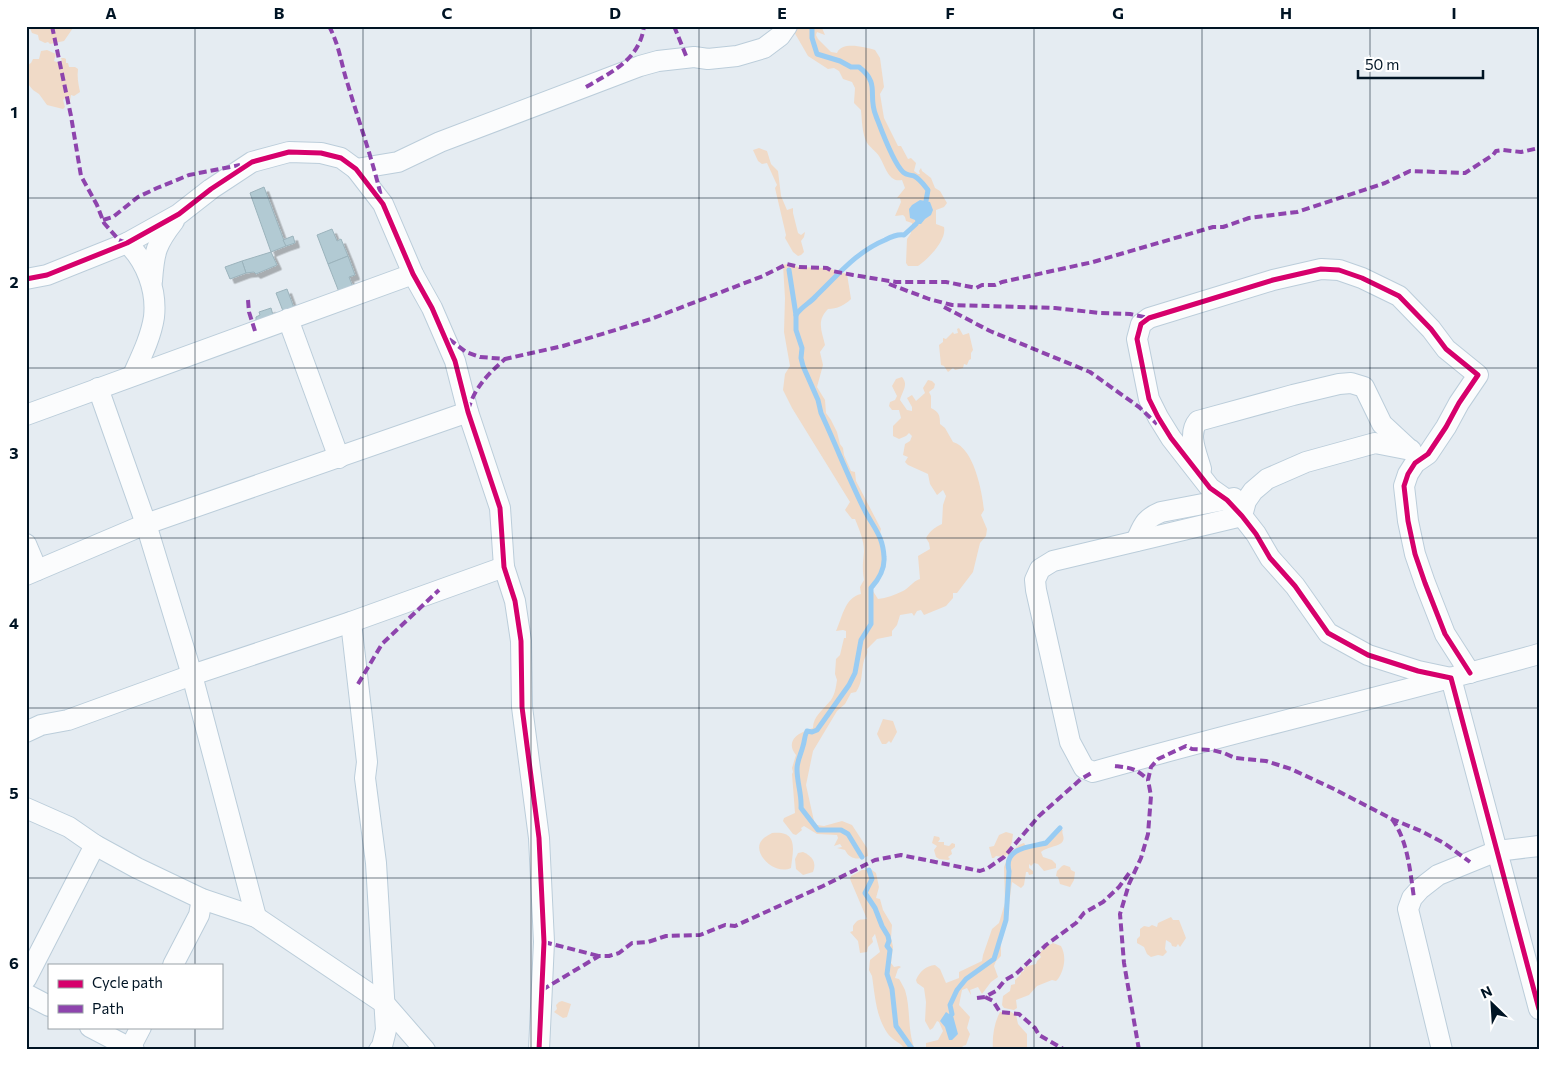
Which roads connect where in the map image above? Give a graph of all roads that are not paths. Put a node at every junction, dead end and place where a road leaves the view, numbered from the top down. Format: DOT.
graph roads {
  1 [pos="787,26"];
  2 [pos="356,169"];
  3 [pos="179,214"];
  4 [pos="127,243"];
  5 [pos="414,274"];
  6 [pos="26,279"];
  7 [pos="152,288"];
  8 [pos="288,319"];
  9 [pos="133,375"];
  10 [pos="98,388"];
  11 [pos="468,412"];
  12 [pos="26,415"];
  13 [pos="1419,452"];
  14 [pos="339,458"];
  15 [pos="1202,476"];
  16 [pos="1252,491"];
  17 [pos="1227,500"];
  18 [pos="1242,516"];
  19 [pos="146,524"];
  20 [pos="1136,541"];
  21 [pos="26,544"];
  22 [pos="504,568"];
  23 [pos="31,573"];
  24 [pos="351,622"];
  25 [pos="1539,654"];
  26 [pos="192,675"];
  27 [pos="1461,675"];
  28 [pos="26,732"];
  29 [pos="26,808"];
  30 [pos="95,845"];
  31 [pos="1539,846"];
  32 [pos="1497,851"];
  33 [pos="202,900"];
  34 [pos="256,917"];
  35 [pos="174,964"];
  36 [pos="26,980"];
  37 [pos="26,994"];
  38 [pos="385,1004"];
  39 [pos="48,1005"];
  40 [pos="1539,1009"];
  41 [pos="92,1028"];
  42 [pos="141,1028"];
  43 [pos="131,1049"];
  44 [pos="379,1050"];
  45 [pos="425,1050"];
  46 [pos="539,1050"];
  47 [pos="1442,1050"];
  1 -- 2 [label="street"];
  2 -- 3 [label="street"];
  2 -- 5 [label="street"];
  3 -- 4 [label="street"];
  3 -- 7 [label="street"];
  4 -- 6 [label="street"];
  4 -- 7 [label="street"];
  5 -- 8 [label="street"];
  5 -- 11 [label="street"];
  7 -- 9 [label="street"];
  8 -- 9 [label="street"];
  8 -- 14 [label="street"];
  9 -- 10 [label="street"];
  10 -- 12 [label="street"];
  10 -- 19 [label="street"];
  11 -- 14 [label="street"];
  11 -- 22 [label="street"];
  13 -- 15 [label="street"];
  13 -- 15 [label="street"];
  13 -- 16 [label="street"];
  13 -- 27 [label="street"];
  14 -- 19 [label="street"];
  15 -- 17 [label="street"];
  16 -- 17 [label="street"];
  16 -- 18 [label="street"];
  17 -- 18 [label="street"];
  17 -- 20 [label="street"];
  18 -- 20 [label="street"];
  18 -- 27 [label="street"];
  19 -- 23 [label="street"];
  19 -- 26 [label="street"];
  20 -- 27 [label="street"];
  21 -- 23 [label="street"];
  22 -- 24 [label="street"];
  22 -- 46 [label="street"];
  24 -- 26 [label="street"];
  24 -- 38 [label="street"];
  25 -- 27 [label="street"];
  26 -- 28 [label="street"];
  26 -- 34 [label="street"];
  27 -- 32 [label="street"];
  29 -- 30 [label="street"];
  30 -- 33 [label="street"];
  30 -- 36 [label="street"];
  31 -- 32 [label="street"];
  32 -- 40 [label="street"];
  32 -- 47 [label="street"];
  33 -- 34 [label="street"];
  33 -- 35 [label="street"];
  34 -- 38 [label="street"];
  37 -- 39 [label="street"];
  38 -- 44 [label="street"];
  38 -- 45 [label="street"];
  41 -- 43 [label="street"];
  42 -- 43 [label="street"];
}
